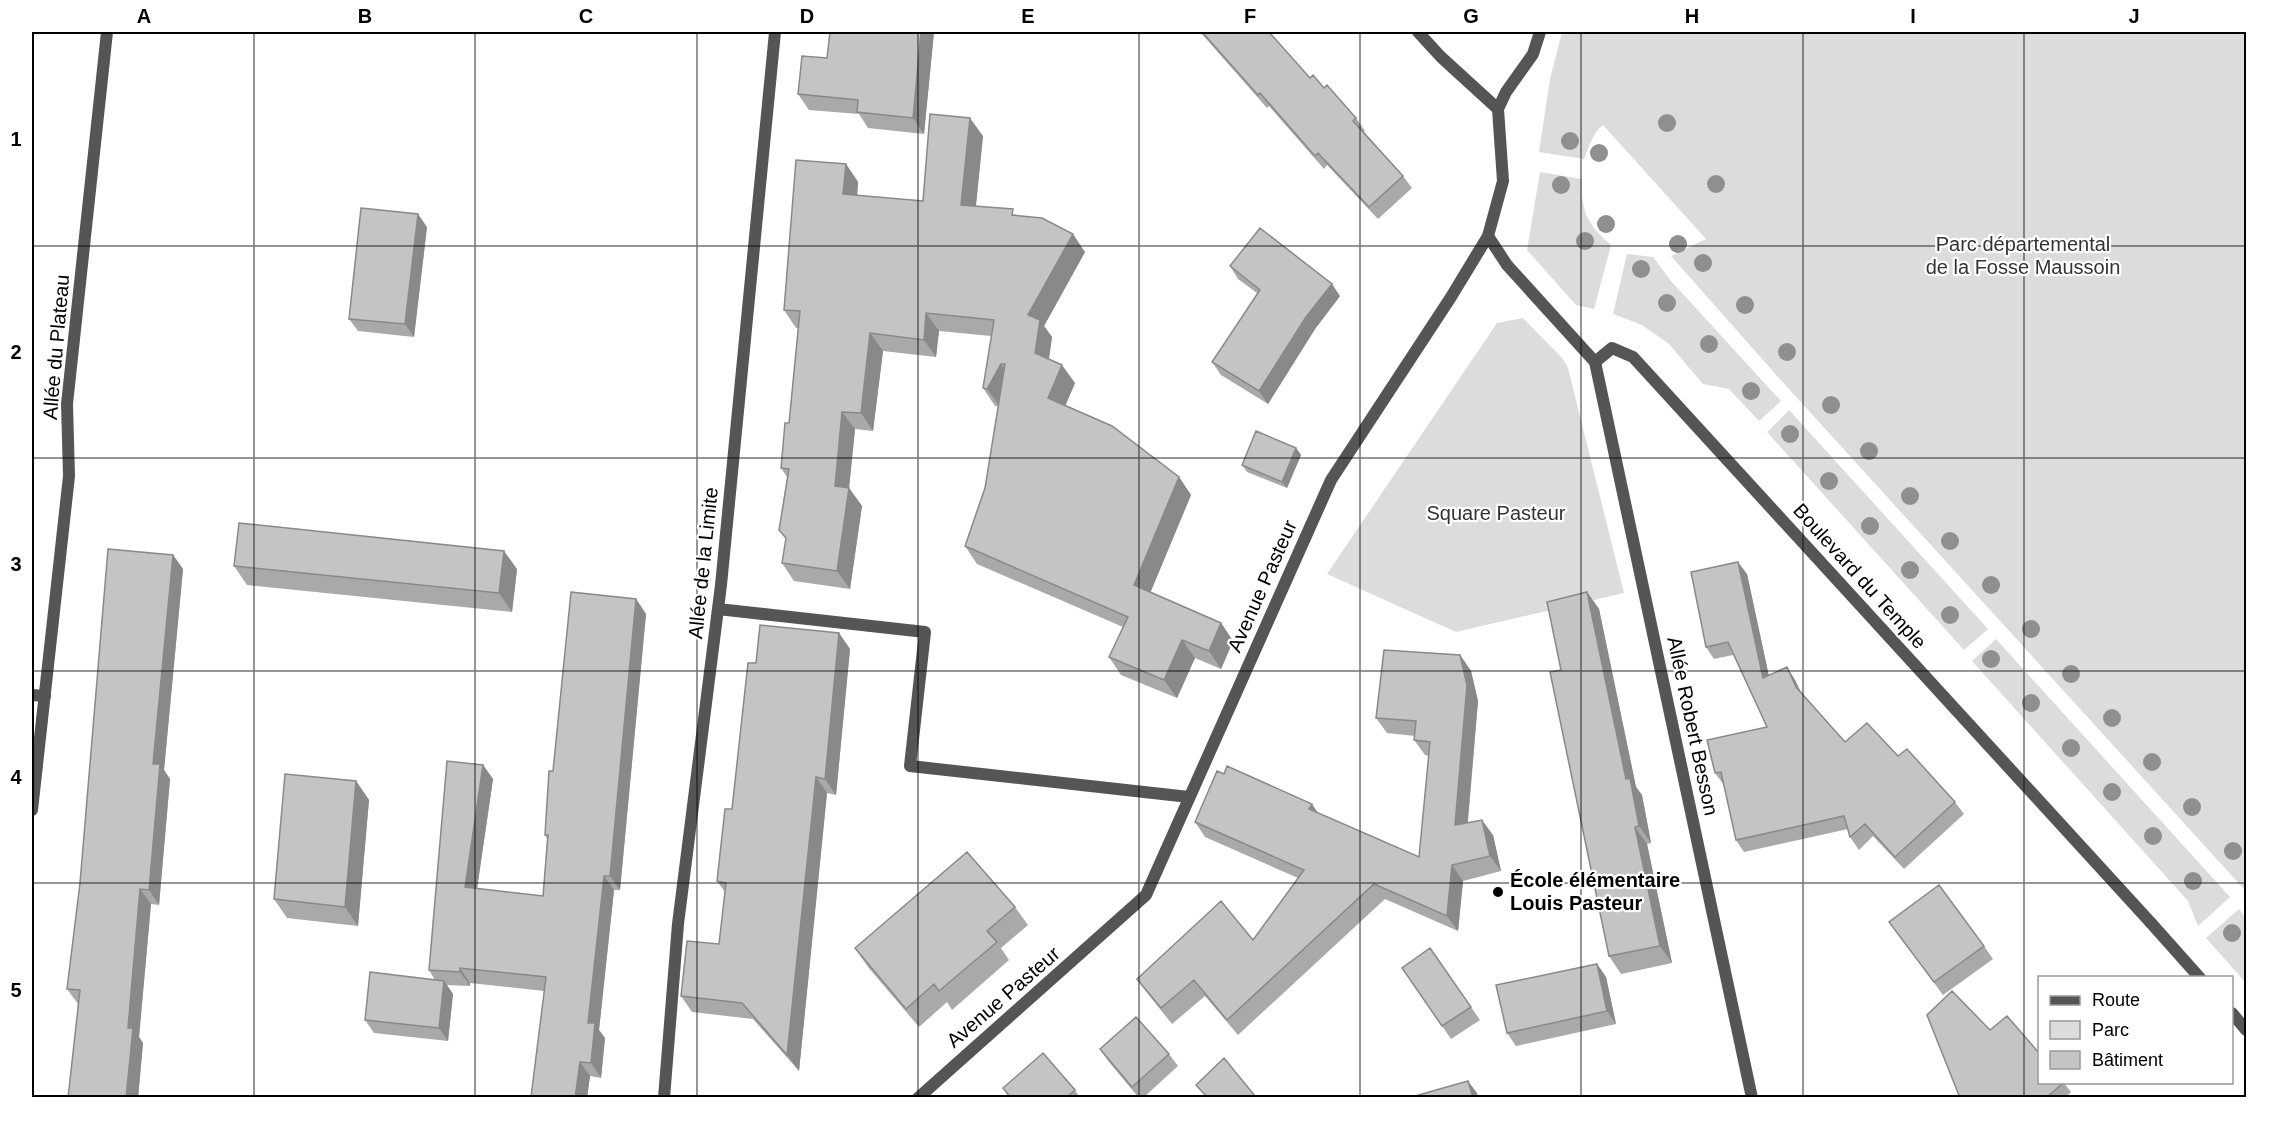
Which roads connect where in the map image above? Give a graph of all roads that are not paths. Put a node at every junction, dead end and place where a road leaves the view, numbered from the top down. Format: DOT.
graph roads {
  1 [pos="107,32"];
  2 [pos="775,32"];
  3 [pos="1418,32"];
  4 [pos="1540,32"];
  5 [pos="1498,109"];
  6 [pos="1488,236"];
  7 [pos="1595,362"];
  8 [pos="718,609"];
  9 [pos="32,695"];
  10 [pos="45,696"];
  11 [pos="1189,797"];
  12 [pos="32,810"];
  13 [pos="2198,976"];
  14 [pos="2233,1014"];
  15 [pos="2247,1030"];
  16 [pos="664,1098"];
  17 [pos="918,1098"];
  18 [pos="1752,1098"];
  1 -- 10 [label="street, Allée du Plateau"];
  2 -- 8 [label="street, Allée de la Limite"];
  3 -- 5 [label="street"];
  4 -- 5 [label="street"];
  5 -- 6 [label="street, Avenue Pasteur"];
  6 -- 7 [label="street"];
  6 -- 11 [label="street, Avenue Pasteur"];
  7 -- 13 [label="street, Boulevard du Temple"];
  7 -- 18 [label="street, Allée Robert Besson"];
  8 -- 11 [label="street"];
  8 -- 16 [label="street, Allée de la Limite"];
  9 -- 10 [label="street"];
  10 -- 12 [label="street, Allée du Plateau"];
  11 -- 17 [label="street, Avenue Pasteur"];
  14 -- 15 [label="street"];
}
